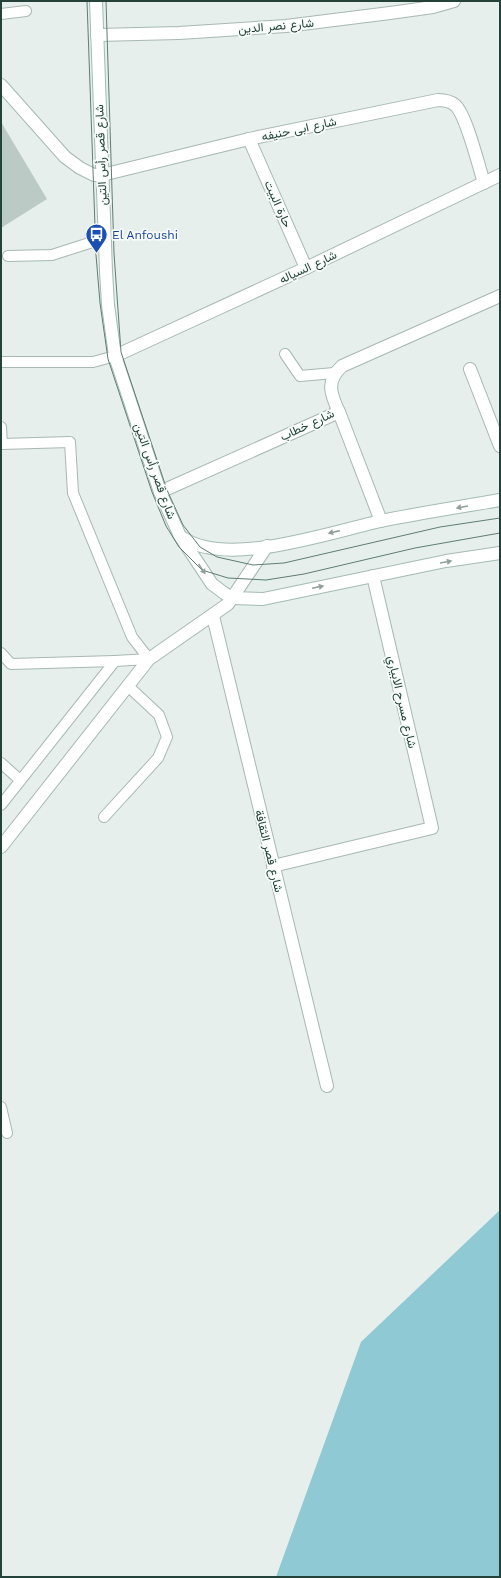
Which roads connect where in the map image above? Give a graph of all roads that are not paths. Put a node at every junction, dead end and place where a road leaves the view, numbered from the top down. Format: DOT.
graph roads {
  1 [pos="96,1"];
  2 [pos="454,1"];
  3 [pos="26,11"];
  4 [pos="1,14"];
  5 [pos="97,35"];
  6 [pos="1,84"];
  7 [pos="249,139"];
  8 [pos="102,175"];
  9 [pos="500,175"];
  10 [pos="484,183"];
  11 [pos="105,238"];
  12 [pos="8,256"];
  13 [pos="306,268"];
  14 [pos="500,296"];
  15 [pos="285,354"];
  16 [pos="115,356"];
  17 [pos="1,362"];
  18 [pos="470,369"];
  19 [pos="334,373"];
  20 [pos="339,412"];
  21 [pos="1,427"];
  22 [pos="500,446"];
  23 [pos="160,492"];
  24 [pos="500,500"];
  25 [pos="381,521"];
  26 [pos="180,536"];
  27 [pos="267,546"];
  28 [pos="500,553"];
  29 [pos="373,576"];
  30 [pos="232,598"];
  31 [pos="213,616"];
  32 [pos="1,653"];
  33 [pos="149,659"];
  34 [pos="116,661"];
  35 [pos="128,686"];
  36 [pos="1,762"];
  37 [pos="20,780"];
  38 [pos="1,805"];
  39 [pos="104,817"];
  40 [pos="1,846"];
  41 [pos="273,866"];
  42 [pos="327,1086"];
  43 [pos="1,1107"];
  44 [pos="7,1133"];
  1 -- 5 [label="street, شارع قصر رأس التين"];
  2 -- 5 [label="street, شارع نصر الدين"];
  3 -- 4 [label="lane"];
  5 -- 8 [label="street, شارع قصر رأس التين"];
  6 -- 8 [label="street, شارع ابى حنيفه"];
  7 -- 8 [label="street, شارع ابى حنيفه"];
  7 -- 10 [label="street, شارع ابى حنيفه"];
  7 -- 13 [label="street, حارة البيت"];
  8 -- 11 [label="street, شارع قصر رأس التين"];
  9 -- 10 [label="street, شارع السياله"];
  10 -- 13 [label="street, شارع السياله"];
  11 -- 12 [label="lane"];
  11 -- 16 [label="street, شارع قصر رأس التين"];
  13 -- 16 [label="street, شارع السياله"];
  14 -- 19 [label="street"];
  15 -- 19 [label="lane"];
  16 -- 17 [label="lane"];
  16 -- 23 [label="street, شارع قصر رأس التين"];
  18 -- 22 [label="street"];
  19 -- 20 [label="street, شارع خطاب"];
  20 -- 23 [label="street, شارع خطاب"];
  20 -- 25 [label="street"];
  21 -- 33 [label="lane"];
  23 -- 26 [label="street, شارع قصر رأس التين"];
  24 -- 25 [label="street, one-way"];
  25 -- 27 [label="street, one-way"];
  26 -- 27 [label="street"];
  26 -- 30 [label="street, شارع قصر رأس التين, one-way"];
  27 -- 30 [label="street"];
  29 -- 28 [label="street, one-way"];
  30 -- 29 [label="street, one-way"];
  29 -- 41 [label="street, شارع مسرح الابياري"];
  30 -- 31 [label="street"];
  31 -- 33 [label="street"];
  31 -- 41 [label="street, شارع قصر الثقافة"];
  32 -- 34 [label="lane"];
  33 -- 34 [label="lane"];
  33 -- 35 [label="street"];
  34 -- 37 [label="lane"];
  35 -- 39 [label="lane"];
  35 -- 40 [label="street"];
  36 -- 37 [label="lane"];
  37 -- 38 [label="lane"];
  41 -- 42 [label="street, شارع قصر الثقافة"];
  43 -- 44 [label="lane"];
}
